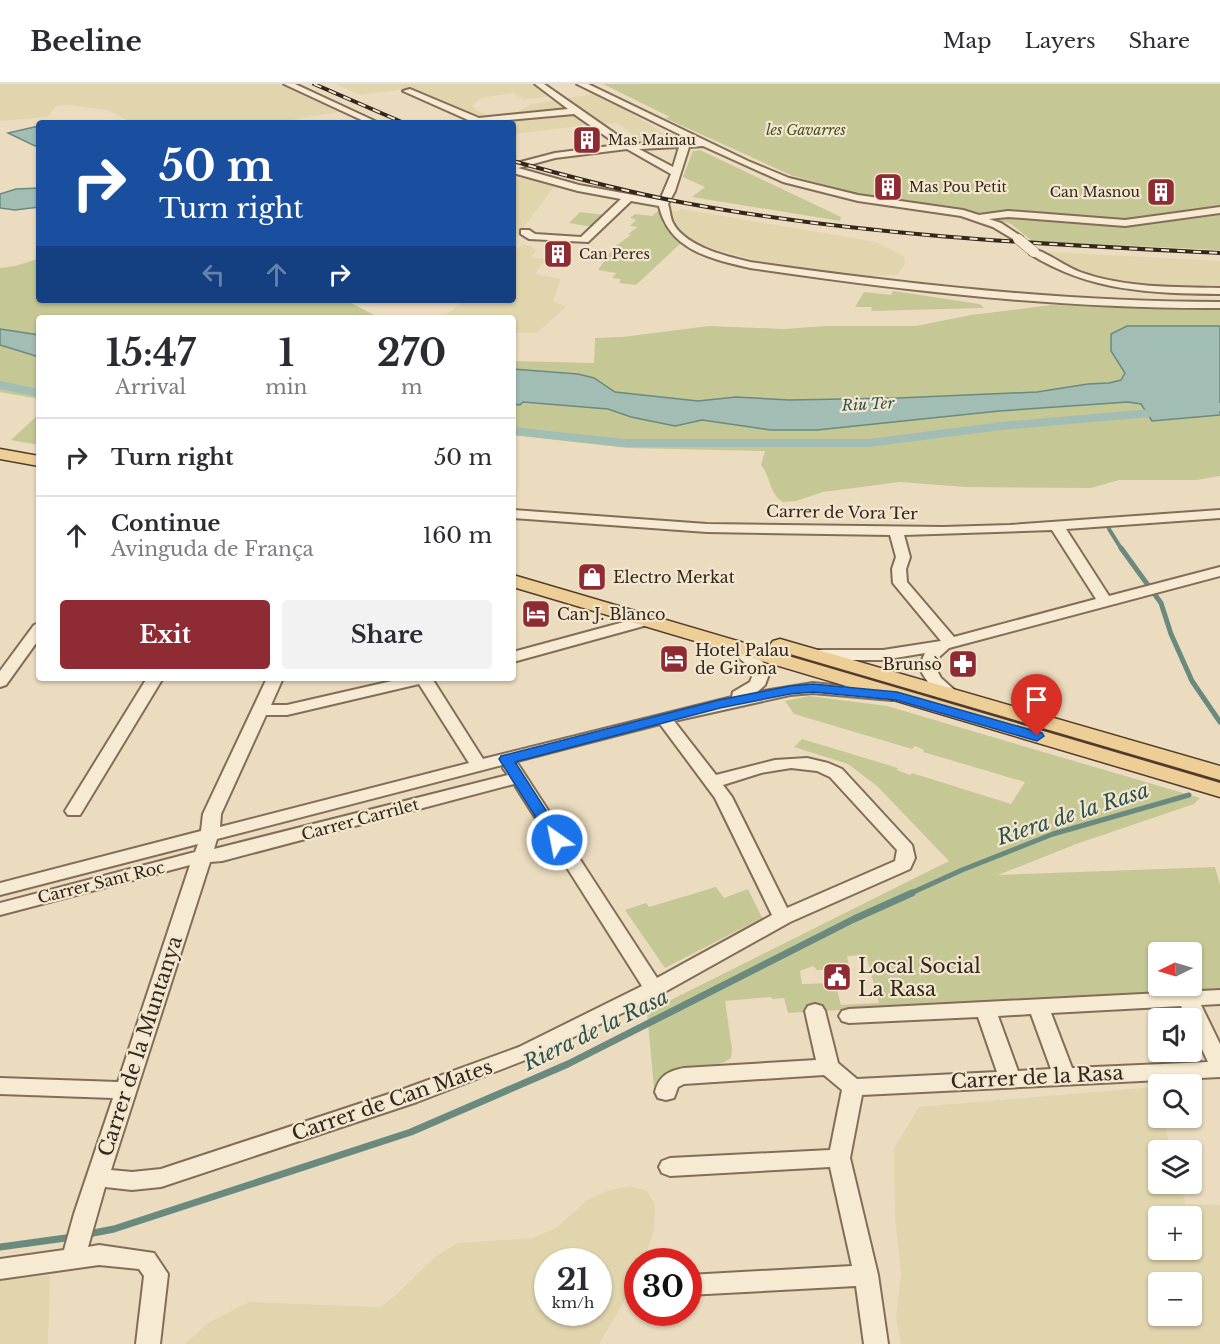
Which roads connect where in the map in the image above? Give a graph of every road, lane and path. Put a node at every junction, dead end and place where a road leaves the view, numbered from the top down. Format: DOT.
graph roads {
  1 [pos="288,84"];
  2 [pos="539,84"];
  3 [pos="581,84"];
  4 [pos="407,91"];
  5 [pos="597,92"];
  6 [pos="559,97"];
  7 [pos="576,111"];
  8 [pos="368,120"];
  9 [pos="476,120"];
  10 [pos="488,120"];
  11 [pos="685,144"];
  12 [pos="705,144"];
  13 [pos="629,148"];
  14 [pos="516,167"];
  15 [pos="516,169"];
  16 [pos="675,172"];
  17 [pos="525,173"];
  18 [pos="516,178"];
  19 [pos="628,198"];
  20 [pos="663,204"];
  21 [pos="1220,210"];
  22 [pos="981,218"];
  23 [pos="525,232"];
  24 [pos="1220,291"];
  25 [pos="1220,305"];
  26 [pos="0,446"];
  27 [pos="36,452"];
  28 [pos="0,454"];
  29 [pos="36,460"];
  30 [pos="516,514"];
  31 [pos="1220,514"];
  32 [pos="1056,525"];
  33 [pos="896,530"];
  34 [pos="516,569"];
  35 [pos="1220,571"];
  36 [pos="516,583"];
  37 [pos="1106,603"];
  38 [pos="646,621"];
  39 [pos="36,632"];
  40 [pos="947,644"];
  41 [pos="732,646"];
  42 [pos="817,655"];
  43 [pos="516,656"];
  44 [pos="153,681"];
  45 [pos="274,681"];
  46 [pos="412,681"];
  47 [pos="427,681"];
  48 [pos="0,682"];
  49 [pos="952,695"];
  50 [pos="897,696"];
  51 [pos="719,704"];
  52 [pos="262,710"];
  53 [pos="664,718"];
  54 [pos="506,759"];
  55 [pos="479,766"];
  56 [pos="1220,773"];
  57 [pos="518,778"];
  58 [pos="713,782"];
  59 [pos="1220,790"];
  60 [pos="74,811"];
  61 [pos="210,834"];
  62 [pos="203,856"];
  63 [pos="0,889"];
  64 [pos="0,909"];
  65 [pos="783,917"];
  66 [pos="654,989"];
  67 [pos="1220,997"];
  68 [pos="1188,999"];
  69 [pos="1039,1007"];
  70 [pos="986,1010"];
  71 [pos="815,1011"];
  72 [pos="849,1016"];
  73 [pos="828,1067"];
  74 [pos="1220,1067"];
  75 [pos="1064,1075"];
  76 [pos="1010,1078"];
  77 [pos="0,1086"];
  78 [pos="853,1087"];
  79 [pos="126,1089"];
  80 [pos="666,1092"];
  81 [pos="839,1158"];
  82 [pos="670,1167"];
  83 [pos="97,1177"];
  84 [pos="74,1258"];
  85 [pos="0,1269"];
  86 [pos="866,1275"];
  87 [pos="702,1284"];
  88 [pos="148,1344"];
  89 [pos="876,1344"];
  1 -- 8 [label="street"];
  2 -- 6 [label="street"];
  3 -- 5 [label="street"];
  4 -- 9 [label="street"];
  5 -- 6 [label="street"];
  5 -- 12 [label="street"];
  6 -- 7 [label="street"];
  7 -- 10 [label="street"];
  7 -- 13 [label="street"];
  11 -- 12 [label="street"];
  11 -- 13 [label="street"];
  11 -- 16 [label="street"];
  12 -- 22 [label="street"];
  13 -- 14 [label="street"];
  13 -- 16 [label="street"];
  15 -- 17 [label="street"];
  16 -- 20 [label="street"];
  17 -- 18 [label="street"];
  17 -- 19 [label="street"];
  19 -- 20 [label="street"];
  19 -- 23 [label="street"];
  20 -- 25 [label="street"];
  21 -- 22 [label="street"];
  22 -- 24 [label="street, bridge"];
  26 -- 27 [label="main road"];
  28 -- 29 [label="main road"];
  30 -- 33 [label="street, Carrer de Vora Ter"];
  31 -- 32 [label="street, Carrer de Vora Ter"];
  32 -- 33 [label="street, Carrer de Vora Ter"];
  32 -- 37 [label="street"];
  33 -- 40 [label="street"];
  34 -- 42 [label="main road"];
  35 -- 37 [label="street"];
  36 -- 38 [label="main road"];
  37 -- 40 [label="street"];
  38 -- 41 [label="main road"];
  38 -- 43 [label="street"];
  39 -- 48 [label="street"];
  40 -- 42 [label="street"];
  40 -- 49 [label="street"];
  41 -- 50 [label="main road"];
  41 -- 51 [label="street"];
  42 -- 49 [label="main road"];
  44 -- 60 [label="street"];
  45 -- 52 [label="street, Carrer de la Muntanya"];
  46 -- 52 [label="street"];
  47 -- 55 [label="street"];
  49 -- 56 [label="main road"];
  50 -- 51 [label="street"];
  50 -- 59 [label="main road"];
  51 -- 53 [label="street"];
  52 -- 61 [label="street, Carrer de la Muntanya"];
  53 -- 54 [label="street"];
  53 -- 58 [label="street"];
  54 -- 55 [label="street"];
  54 -- 57 [label="street"];
  55 -- 61 [label="street"];
  57 -- 62 [label="street, Carrer Carrilet"];
  57 -- 66 [label="street"];
  58 -- 65 [label="street"];
  58 -- 65 [label="street, Carrer de Can Mates"];
  61 -- 62 [label="street, Carrer de la Muntanya"];
  61 -- 63 [label="street"];
  62 -- 64 [label="street, Carrer Sant Roc"];
  62 -- 79 [label="street, Carrer de la Muntanya"];
  65 -- 66 [label="street, Carrer de Can Mates"];
  66 -- 83 [label="street, Carrer de Can Mates"];
  67 -- 68 [label="street"];
  68 -- 69 [label="street"];
  68 -- 74 [label="street"];
  69 -- 70 [label="street"];
  69 -- 75 [label="street"];
  70 -- 72 [label="street"];
  70 -- 76 [label="street"];
  71 -- 73 [label="street"];
  73 -- 78 [label="street"];
  73 -- 80 [label="street"];
  74 -- 75 [label="street, Carrer de la Rasa"];
  75 -- 76 [label="street, Carrer de la Rasa"];
  76 -- 78 [label="street, Carrer de la Rasa"];
  77 -- 79 [label="street"];
  78 -- 81 [label="street"];
  79 -- 83 [label="street, Carrer de la Muntanya"];
  81 -- 82 [label="street"];
  81 -- 86 [label="street"];
  83 -- 84 [label="street, Carrer de la Muntanya"];
  84 -- 85 [label="street"];
  84 -- 88 [label="street"];
  86 -- 87 [label="street"];
  86 -- 89 [label="street"];
}
